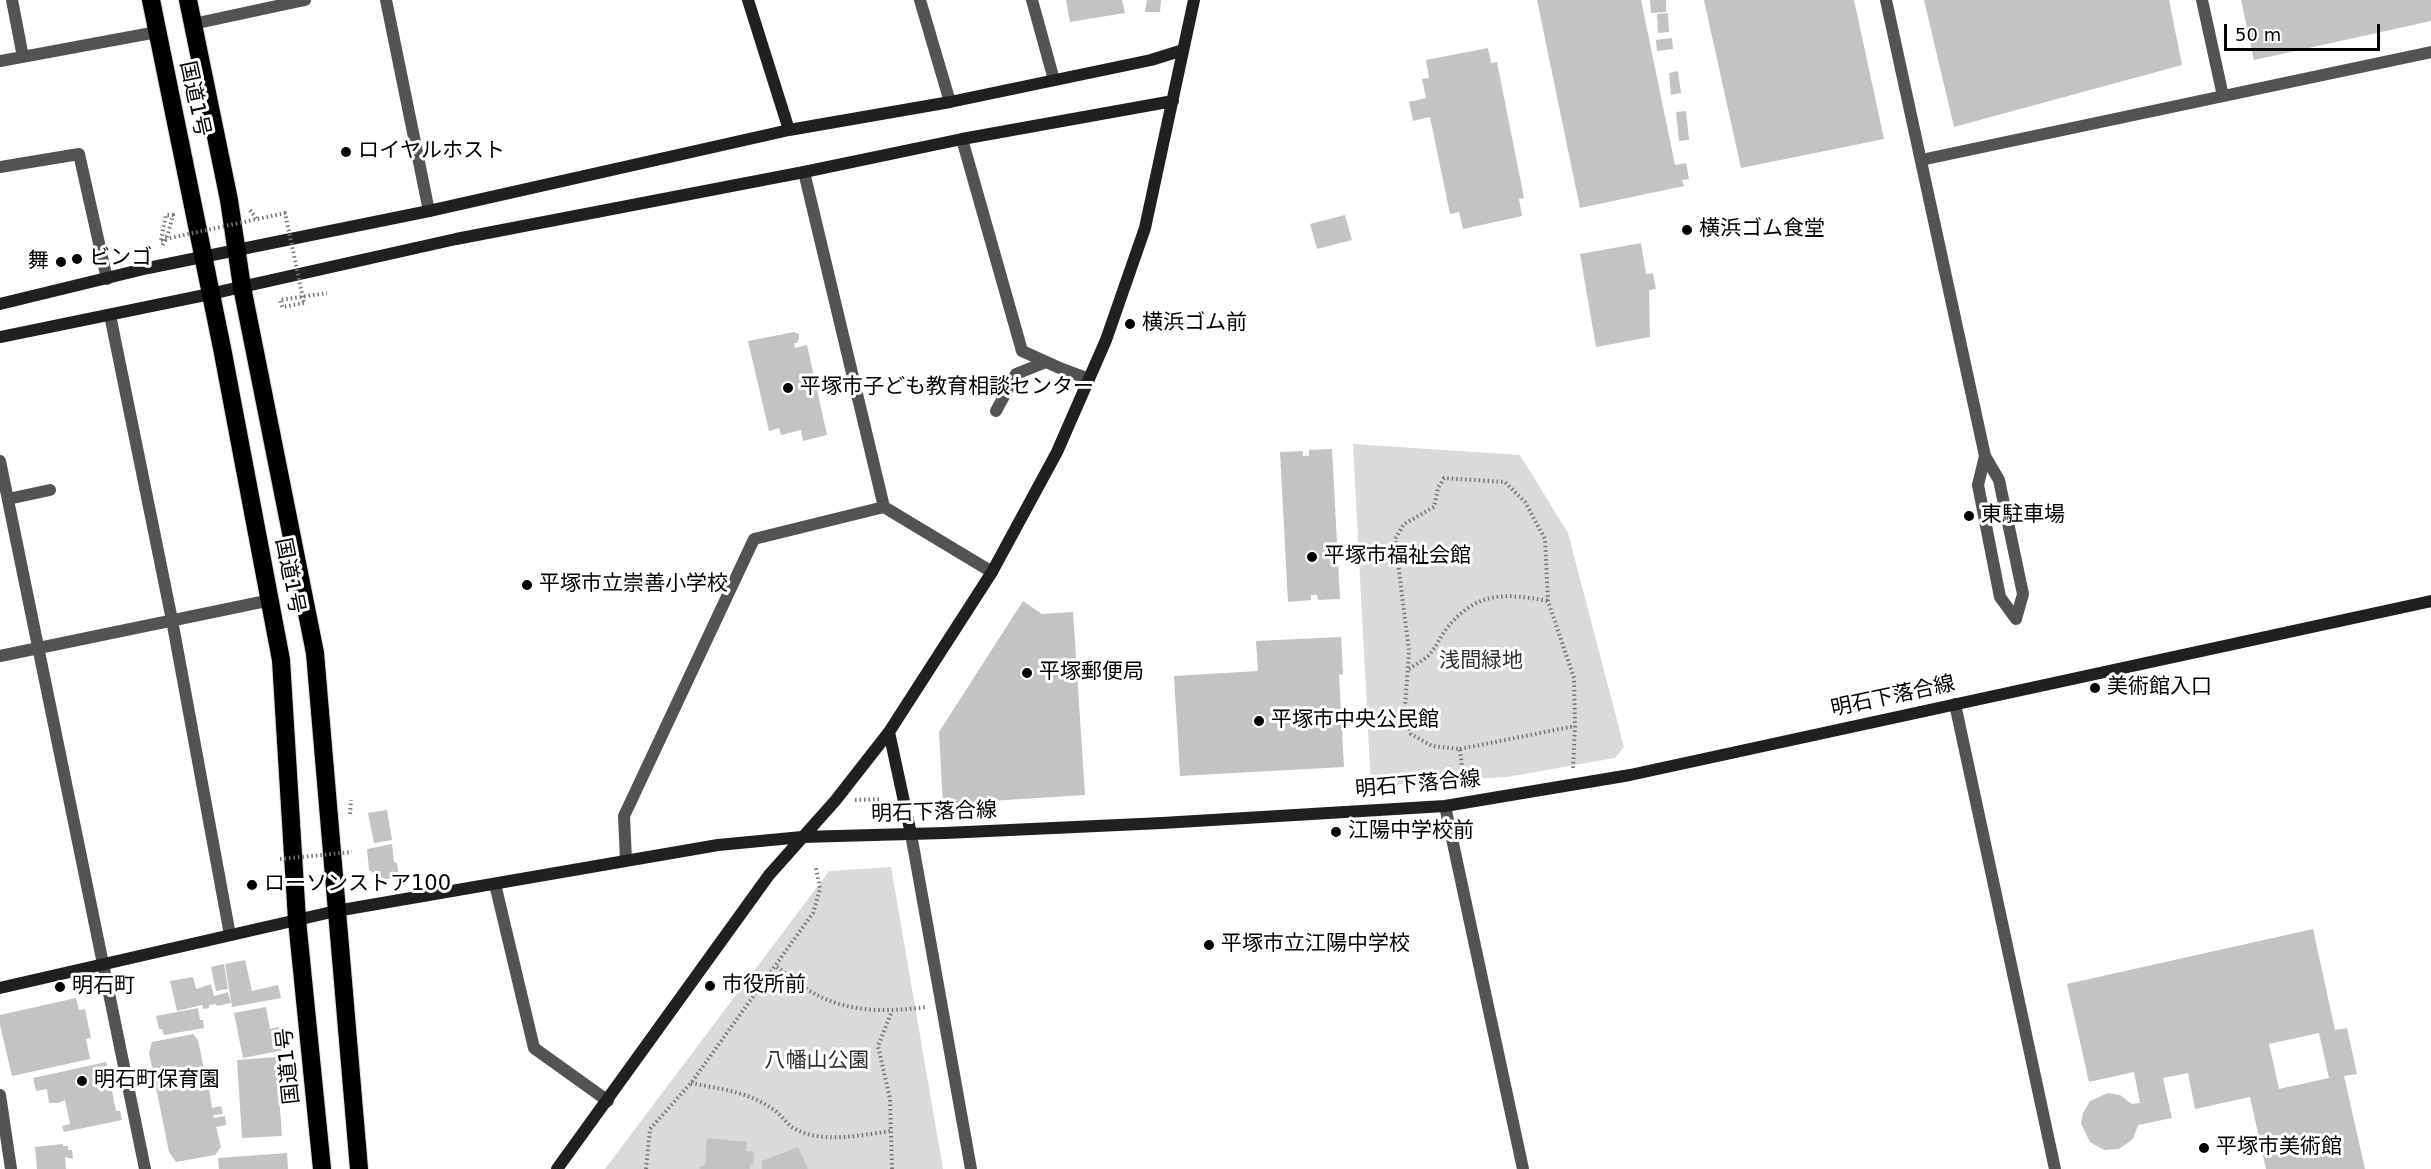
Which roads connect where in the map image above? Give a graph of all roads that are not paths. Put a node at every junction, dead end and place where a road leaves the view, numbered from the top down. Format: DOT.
graph roads {
  1 [pos="12,0"];
  2 [pos="151,0"];
  3 [pos="188,0"];
  4 [pos="304,0"];
  5 [pos="386,0"];
  6 [pos="748,0"];
  7 [pos="920,0"];
  8 [pos="1032,0"];
  9 [pos="1194,0"];
  10 [pos="1886,0"];
  11 [pos="2202,0"];
  12 [pos="193,24"];
  13 [pos="157,32"];
  14 [pos="1183,50"];
  15 [pos="2431,52"];
  16 [pos="23,57"];
  17 [pos="0,61"];
  18 [pos="1054,80"];
  19 [pos="2223,96"];
  20 [pos="1173,101"];
  21 [pos="950,102"];
  22 [pos="789,130"];
  23 [pos="962,139"];
  24 [pos="1921,160"];
  25 [pos="0,166"];
  26 [pos="804,172"];
  27 [pos="429,211"];
  28 [pos="236,249"];
  29 [pos="203,256"];
  30 [pos="107,279"];
  31 [pos="242,287"];
  32 [pos="210,294"];
  33 [pos="0,304"];
  34 [pos="110,315"];
  35 [pos="0,337"];
  36 [pos="1046,362"];
  37 [pos="1089,379"];
  38 [pos="996,411"];
  39 [pos="1985,456"];
  40 [pos="0,461"];
  41 [pos="50,490"];
  42 [pos="8,499"];
  43 [pos="884,507"];
  44 [pos="992,572"];
  45 [pos="271,600"];
  46 [pos="2431,601"];
  47 [pos="172,620"];
  48 [pos="38,648"];
  49 [pos="0,656"];
  50 [pos="1955,704"];
  51 [pos="889,732"];
  52 [pos="1445,806"];
  53 [pos="911,834"];
  54 [pos="802,837"];
  55 [pos="626,860"];
  56 [pos="495,884"];
  57 [pos="336,911"];
  58 [pos="297,920"];
  59 [pos="230,935"];
  60 [pos="102,963"];
  61 [pos="0,988"];
  62 [pos="0,1095"];
  63 [pos="608,1101"];
  64 [pos="10,1169"];
  65 [pos="145,1169"];
  66 [pos="322,1169"];
  67 [pos="359,1169"];
  68 [pos="557,1169"];
  69 [pos="971,1169"];
  70 [pos="1523,1169"];
  71 [pos="2055,1169"];
  1 -- 16 [label="street"];
  2 -- 13 [label="highway, 国道1号"];
  3 -- 12 [label="highway, 国道1号"];
  4 -- 12 [label="street"];
  5 -- 27 [label="street"];
  6 -- 22 [label="street"];
  7 -- 21 [label="street"];
  8 -- 18 [label="street"];
  9 -- 14 [label="street"];
  10 -- 24 [label="street"];
  11 -- 19 [label="street"];
  12 -- 28 [label="highway, 国道1号"];
  13 -- 16 [label="street"];
  13 -- 29 [label="highway, 国道1号"];
  14 -- 18 [label="street"];
  14 -- 20 [label="street"];
  15 -- 19 [label="street"];
  16 -- 17 [label="street"];
  18 -- 21 [label="street"];
  19 -- 24 [label="street"];
  20 -- 23 [label="street"];
  20 -- 37 [label="street"];
  21 -- 22 [label="street"];
  22 -- 27 [label="street"];
  23 -- 26 [label="street"];
  23 -- 36 [label="street"];
  24 -- 39 [label="street"];
  25 -- 30 [label="street"];
  26 -- 31 [label="street"];
  26 -- 43 [label="street"];
  27 -- 28 [label="street"];
  28 -- 29 [label="street"];
  28 -- 31 [label="highway, 国道1号"];
  29 -- 30 [label="street"];
  29 -- 32 [label="highway, 国道1号"];
  30 -- 33 [label="street"];
  31 -- 32 [label="street"];
  31 -- 57 [label="highway, 国道1号"];
  32 -- 34 [label="street"];
  32 -- 45 [label="highway, 国道1号"];
  34 -- 35 [label="street"];
  34 -- 47 [label="street"];
  36 -- 37 [label="street"];
  36 -- 38 [label="street"];
  37 -- 44 [label="street"];
  39 -- 39 [label="street"];
  40 -- 42 [label="street"];
  41 -- 42 [label="street"];
  42 -- 48 [label="street"];
  43 -- 44 [label="street"];
  43 -- 55 [label="street"];
  44 -- 51 [label="street"];
  45 -- 47 [label="street"];
  45 -- 58 [label="highway, 国道1号"];
  46 -- 50 [label="street, 明石下落合線"];
  47 -- 48 [label="street"];
  47 -- 59 [label="street"];
  48 -- 49 [label="street"];
  48 -- 60 [label="street"];
  50 -- 52 [label="street, 明石下落合線"];
  50 -- 71 [label="street"];
  51 -- 53 [label="street"];
  51 -- 54 [label="street"];
  52 -- 53 [label="street, 明石下落合線"];
  52 -- 70 [label="street"];
  53 -- 54 [label="street, 明石下落合線"];
  53 -- 69 [label="street"];
  54 -- 55 [label="street, 明石下落合線"];
  54 -- 63 [label="street"];
  55 -- 56 [label="street, 明石下落合線"];
  56 -- 57 [label="street, 明石下落合線"];
  56 -- 63 [label="street"];
  57 -- 58 [label="street, 明石下落合線"];
  57 -- 67 [label="highway, 国道1号"];
  58 -- 59 [label="street, 明石下落合線"];
  58 -- 66 [label="highway, 国道1号"];
  59 -- 60 [label="street, 明石下落合線"];
  60 -- 61 [label="street, 明石下落合線"];
  60 -- 65 [label="street"];
  62 -- 64 [label="street"];
  63 -- 68 [label="street"];
}
